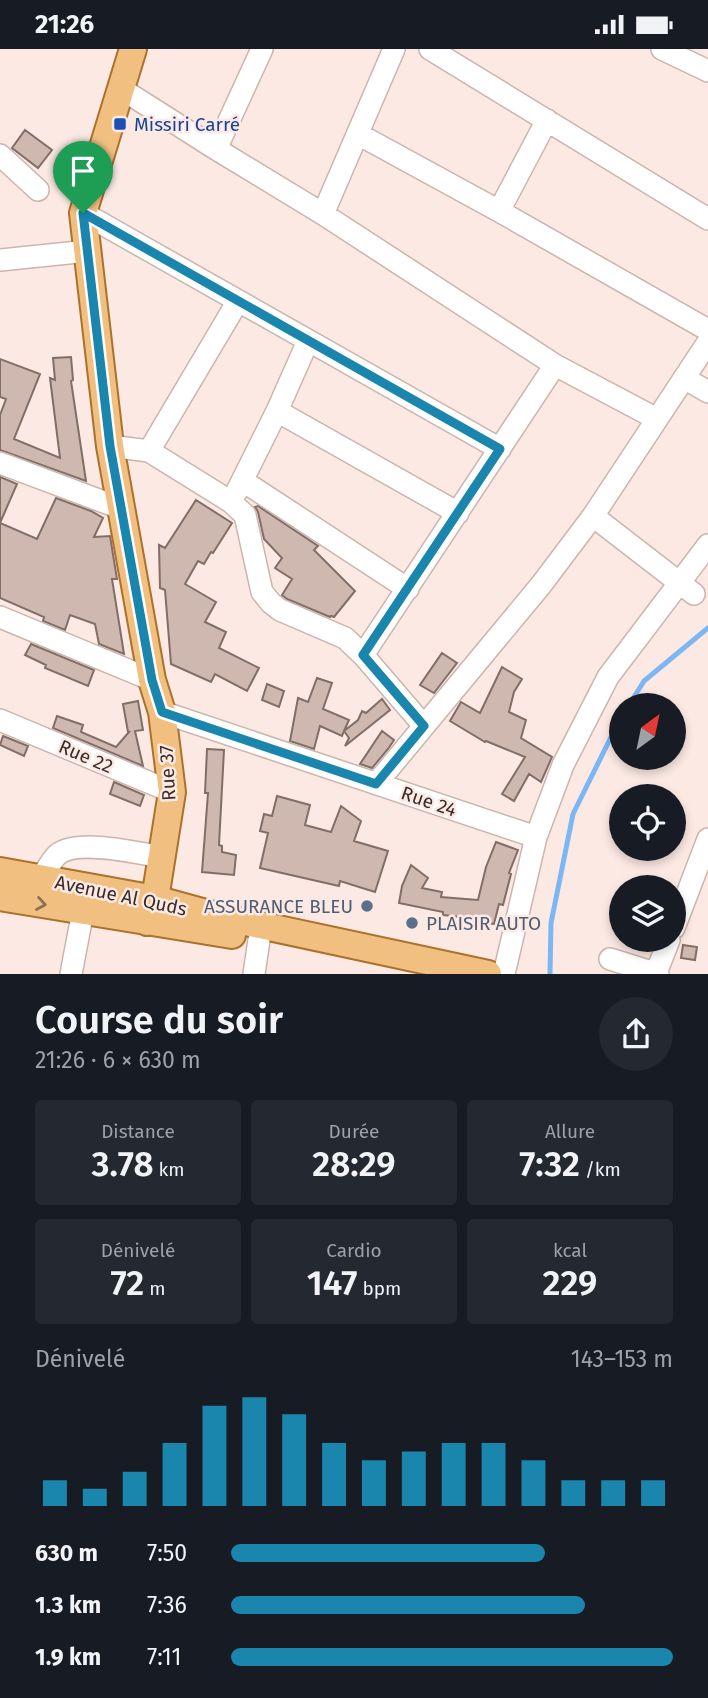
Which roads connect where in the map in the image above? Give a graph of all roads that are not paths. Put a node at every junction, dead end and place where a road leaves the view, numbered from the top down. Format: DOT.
graph roads {
  1 [pos="133,49"];
  2 [pos="262,49"];
  3 [pos="394,49"];
  4 [pos="430,49"];
  5 [pos="662,49"];
  6 [pos="708,71"];
  7 [pos="120,88"];
  8 [pos="547,120"];
  9 [pos="358,134"];
  10 [pos="216,149"];
  11 [pos="0,155"];
  12 [pos="38,190"];
  13 [pos="499,211"];
  14 [pos="83,213"];
  15 [pos="323,214"];
  16 [pos="708,219"];
  17 [pos="88,251"];
  18 [pos="0,260"];
  19 [pos="238,301"];
  20 [pos="708,330"];
  21 [pos="308,341"];
  22 [pos="708,342"];
  23 [pos="555,365"];
  24 [pos="684,378"];
  25 [pos="708,392"];
  26 [pos="277,411"];
  27 [pos="657,419"];
  28 [pos="110,446"];
  29 [pos="500,449"];
  30 [pos="149,451"];
  31 [pos="0,463"];
  32 [pos="243,481"];
  33 [pos="230,502"];
  34 [pos="121,508"];
  35 [pos="458,513"];
  36 [pos="593,516"];
  37 [pos="708,545"];
  38 [pos="686,588"];
  39 [pos="408,589"];
  40 [pos="0,617"];
  41 [pos="363,655"];
  42 [pos="152,680"];
  43 [pos="162,712"];
  44 [pos="0,720"];
  45 [pos="424,726"];
  46 [pos="376,784"];
  47 [pos="172,792"];
  48 [pos="536,837"];
  49 [pos="708,839"];
  50 [pos="162,856"];
  51 [pos="0,871"];
  52 [pos="41,878"];
  53 [pos="0,897"];
  54 [pos="686,897"];
  55 [pos="151,910"];
  56 [pos="83,911"];
  57 [pos="259,940"];
  58 [pos="665,952"];
  59 [pos="610,958"];
  60 [pos="657,973"];
  61 [pos="71,974"];
  62 [pos="254,974"];
  63 [pos="408,974"];
  64 [pos="488,974"];
  65 [pos="504,974"];
  1 -- 7 [label="main road, Rue 37"];
  2 -- 10 [label="street"];
  3 -- 9 [label="street"];
  4 -- 8 [label="street"];
  5 -- 6 [label="street"];
  7 -- 10 [label="street"];
  7 -- 14 [label="main road, Rue 37"];
  8 -- 13 [label="street"];
  8 -- 16 [label="street"];
  9 -- 13 [label="street"];
  9 -- 15 [label="street"];
  10 -- 15 [label="street"];
  11 -- 12 [label="street"];
  13 -- 20 [label="street"];
  14 -- 17 [label="main road, Rue 37"];
  14 -- 19 [label="street"];
  15 -- 23 [label="street"];
  17 -- 18 [label="street"];
  17 -- 28 [label="main road, Rue 37"];
  19 -- 21 [label="street"];
  19 -- 30 [label="street"];
  21 -- 26 [label="street"];
  21 -- 29 [label="street"];
  22 -- 24 [label="street"];
  23 -- 27 [label="street"];
  23 -- 29 [label="street"];
  24 -- 25 [label="street"];
  24 -- 27 [label="street"];
  26 -- 32 [label="street"];
  26 -- 35 [label="street"];
  27 -- 36 [label="street"];
  28 -- 30 [label="street"];
  28 -- 34 [label="main road, Rue 37"];
  29 -- 35 [label="street"];
  30 -- 33 [label="street"];
  31 -- 34 [label="street"];
  32 -- 33 [label="street"];
  32 -- 39 [label="street"];
  33 -- 41 [label="street"];
  34 -- 42 [label="main road, Rue 37"];
  35 -- 39 [label="street"];
  36 -- 38 [label="street"];
  36 -- 45 [label="street"];
  37 -- 38 [label="street"];
  38 -- 48 [label="street"];
  39 -- 41 [label="street"];
  40 -- 42 [label="street"];
  41 -- 45 [label="street"];
  42 -- 43 [label="main road, Rue 37"];
  43 -- 46 [label="street, Rue 24"];
  43 -- 47 [label="main road, Rue 37"];
  44 -- 47 [label="street, Rue 22"];
  45 -- 46 [label="street"];
  46 -- 48 [label="street, Rue 24"];
  47 -- 50 [label="main road, Rue 37"];
  48 -- 65 [label="street"];
  49 -- 54 [label="street"];
  50 -- 52 [label="street"];
  50 -- 55 [label="main road, Rue 37"];
  51 -- 52 [label="main road, Avenue Al Quds"];
  52 -- 55 [label="main road, Avenue Al Quds"];
  53 -- 56 [label="main road, Avenue Al Quds, one-way"];
  55 -- 56 [label="main road, Avenue Al Quds"];
  55 -- 57 [label="main road, Avenue Al Quds"];
  55 -- 64 [label="main road, Avenue Al Quds"];
  56 -- 61 [label="street"];
  57 -- 62 [label="street"];
  57 -- 63 [label="main road, Avenue Al Quds"];
  58 -- 60 [label="street"];
  59 -- 60 [label="street"];
}
